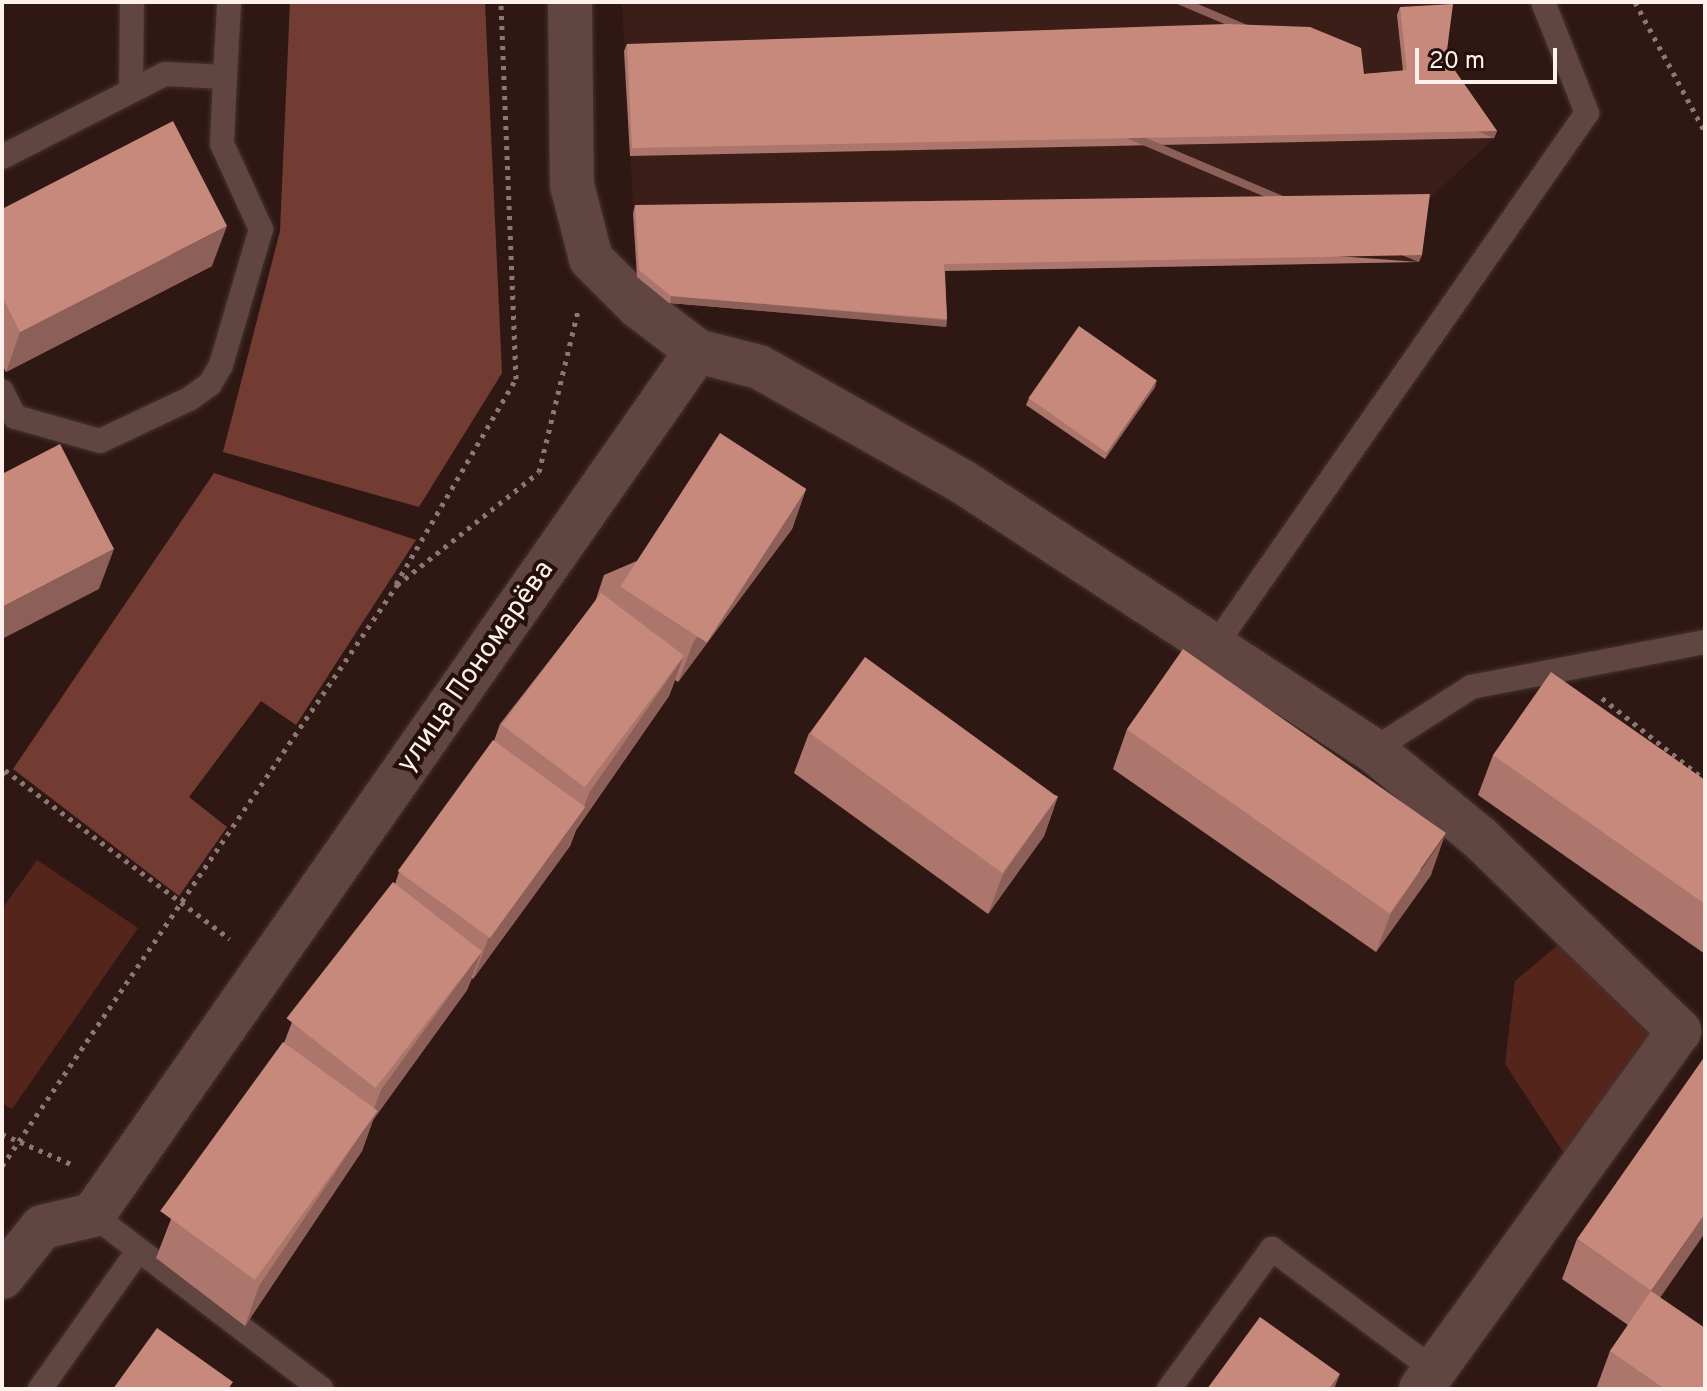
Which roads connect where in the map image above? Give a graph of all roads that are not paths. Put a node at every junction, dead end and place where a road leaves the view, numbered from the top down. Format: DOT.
graph roads {
  1 [pos="132,2"];
  2 [pos="570,2"];
  3 [pos="1543,2"];
  4 [pos="229,5"];
  5 [pos="225,77"];
  6 [pos="131,91"];
  7 [pos="2,157"];
  8 [pos="697,351"];
  9 [pos="2,391"];
  10 [pos="1705,642"];
  11 [pos="1214,647"];
  12 [pos="1373,750"];
  13 [pos="105,1198"];
  14 [pos="138,1251"];
  15 [pos="2,1277"];
  16 [pos="1428,1380"];
  17 [pos="40,1389"];
  18 [pos="321,1389"];
  19 [pos="1169,1389"];
  1 -- 6 [label="lane"];
  2 -- 8 [label="street"];
  3 -- 11 [label="lane"];
  4 -- 5 [label="lane"];
  5 -- 6 [label="lane"];
  5 -- 9 [label="lane"];
  6 -- 7 [label="lane"];
  8 -- 11 [label="street"];
  8 -- 13 [label="street, улица Пономарёва"];
  10 -- 12 [label="lane"];
  11 -- 12 [label="street"];
  12 -- 16 [label="street"];
  13 -- 14 [label="lane"];
  13 -- 15 [label="street"];
  14 -- 17 [label="lane"];
  14 -- 18 [label="lane"];
  16 -- 19 [label="lane"];
}
